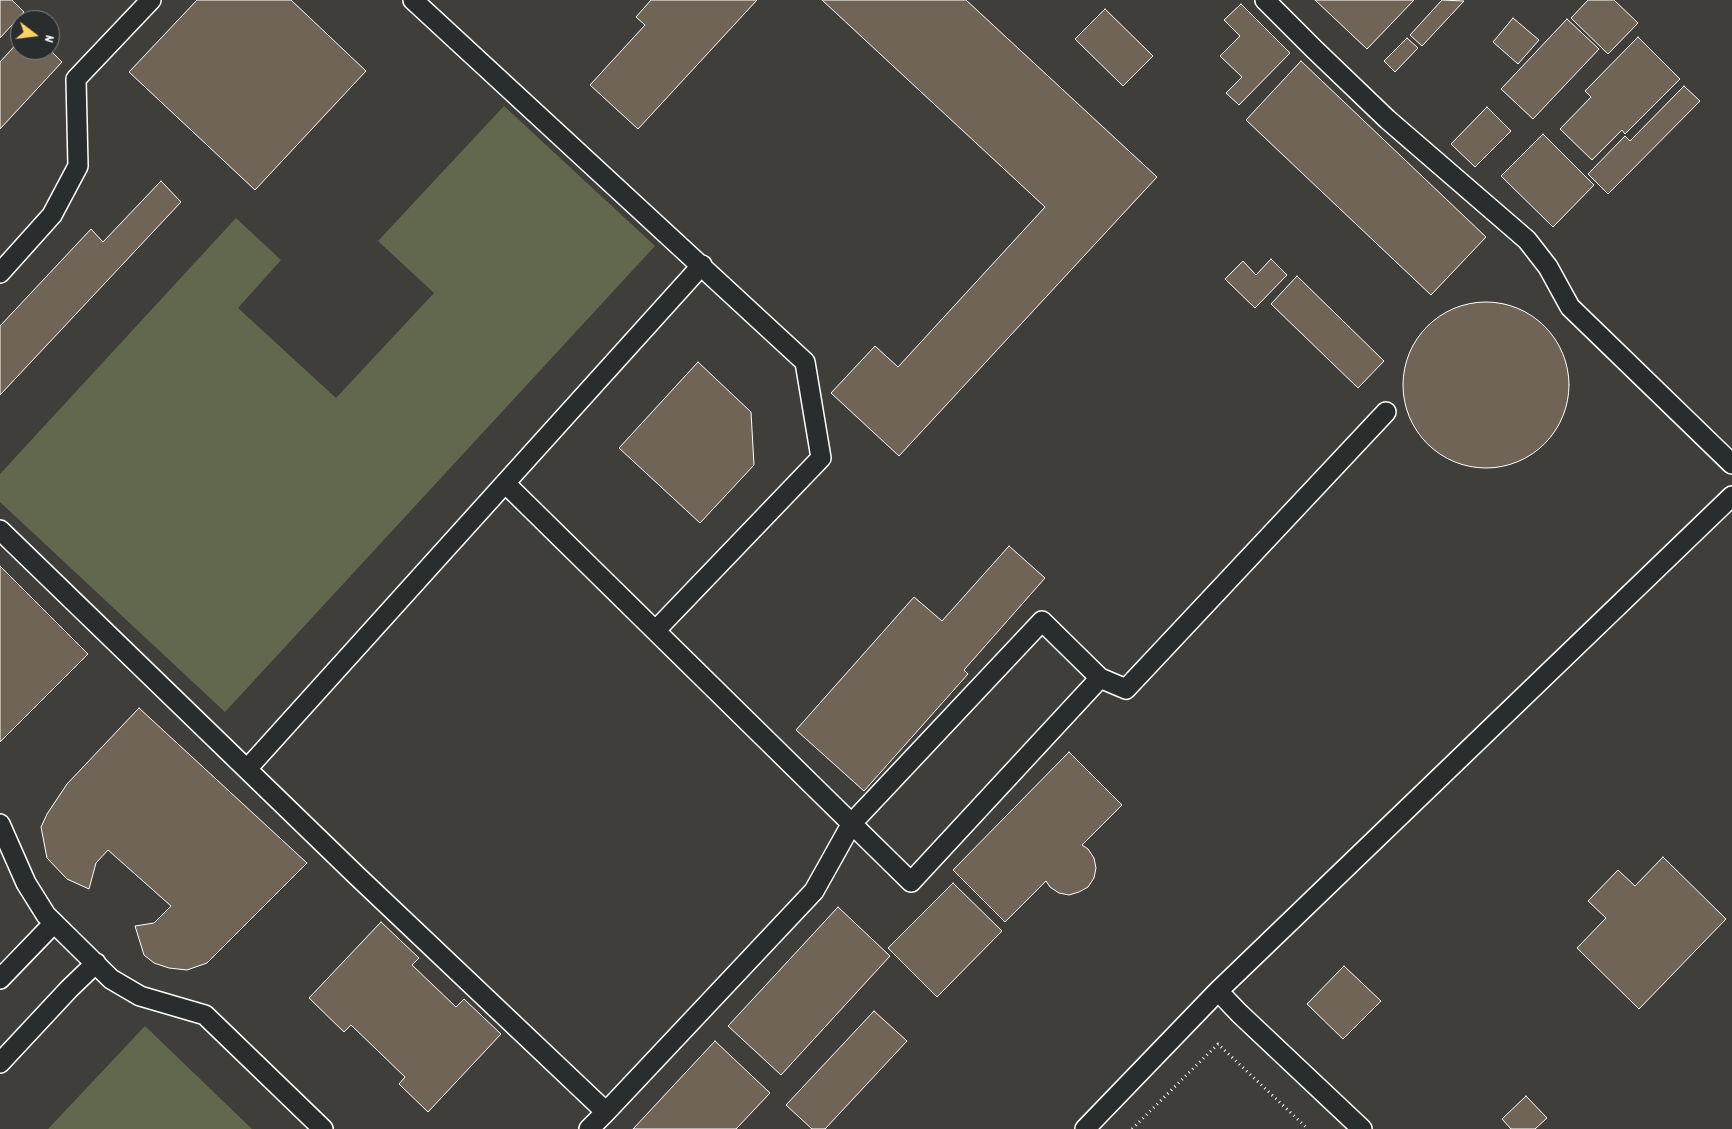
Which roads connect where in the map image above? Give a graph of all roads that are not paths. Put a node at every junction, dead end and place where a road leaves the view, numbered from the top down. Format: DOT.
graph roads {
  1 [pos="151,0"];
  2 [pos="412,0"];
  3 [pos="1265,0"];
  4 [pos="702,266"];
  5 [pos="0,272"];
  6 [pos="1386,412"];
  7 [pos="1732,464"];
  8 [pos="506,484"];
  9 [pos="1732,496"];
  10 [pos="0,530"];
  11 [pos="656,630"];
  12 [pos="1100,678"];
  13 [pos="248,769"];
  14 [pos="852,823"];
  15 [pos="0,824"];
  16 [pos="54,923"];
  17 [pos="96,963"];
  18 [pos="0,979"];
  19 [pos="1218,991"];
  20 [pos="0,1063"];
  21 [pos="606,1112"];
  22 [pos="324,1129"];
  23 [pos="589,1129"];
  24 [pos="1085,1129"];
  25 [pos="1362,1129"];
  1 -- 5 [label="lane"];
  2 -- 4 [label="lane"];
  3 -- 7 [label="lane"];
  4 -- 8 [label="lane"];
  4 -- 11 [label="lane"];
  6 -- 12 [label="lane"];
  8 -- 11 [label="lane"];
  8 -- 13 [label="lane"];
  9 -- 19 [label="lane"];
  10 -- 13 [label="lane"];
  11 -- 14 [label="lane"];
  12 -- 14 [label="lane"];
  12 -- 14 [label="lane"];
  13 -- 21 [label="lane"];
  14 -- 21 [label="lane"];
  15 -- 16 [label="lane"];
  16 -- 17 [label="lane"];
  16 -- 18 [label="lane"];
  17 -- 20 [label="lane"];
  17 -- 22 [label="lane"];
  19 -- 24 [label="lane"];
  19 -- 25 [label="lane"];
  21 -- 23 [label="lane"];
}
